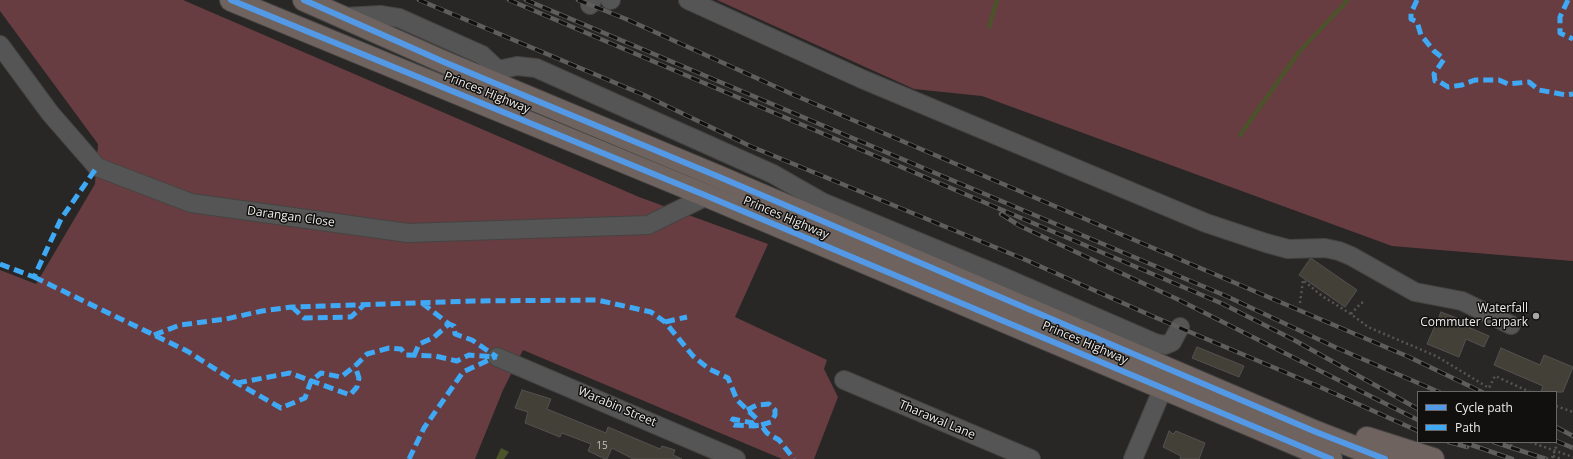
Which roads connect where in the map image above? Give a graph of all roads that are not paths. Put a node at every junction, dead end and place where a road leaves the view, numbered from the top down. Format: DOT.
graph roads {
  1 [pos="231,0"];
  2 [pos="304,0"];
  3 [pos="688,0"];
  4 [pos="0,45"];
  5 [pos="500,78"];
  6 [pos="492,107"];
  7 [pos="707,196"];
  8 [pos="1511,325"];
  9 [pos="1180,327"];
  10 [pos="497,357"];
  11 [pos="844,380"];
  12 [pos="1163,388"];
  13 [pos="1230,396"];
  14 [pos="736,459"];
  15 [pos="1031,459"];
  16 [pos="1132,459"];
  17 [pos="1331,459"];
  18 [pos="1385,459"];
  19 [pos="1432,459"];
  1 -- 6 [label="highway, Princes Highway"];
  2 -- 5 [label="highway, Princes Highway"];
  3 -- 8 [label="street"];
  4 -- 7 [label="street, Darangan Close"];
  5 -- 6 [label="street"];
  5 -- 9 [label="street"];
  5 -- 13 [label="highway, Princes Highway"];
  6 -- 7 [label="highway, Princes Highway"];
  7 -- 12 [label="highway, Princes Highway"];
  10 -- 14 [label="street, Warabin Street"];
  11 -- 15 [label="street, Tharawal Lane"];
  12 -- 16 [label="street"];
  12 -- 17 [label="highway, Princes Highway"];
  13 -- 18 [label="highway, Princes Highway"];
  13 -- 19 [label="highway"];
}
